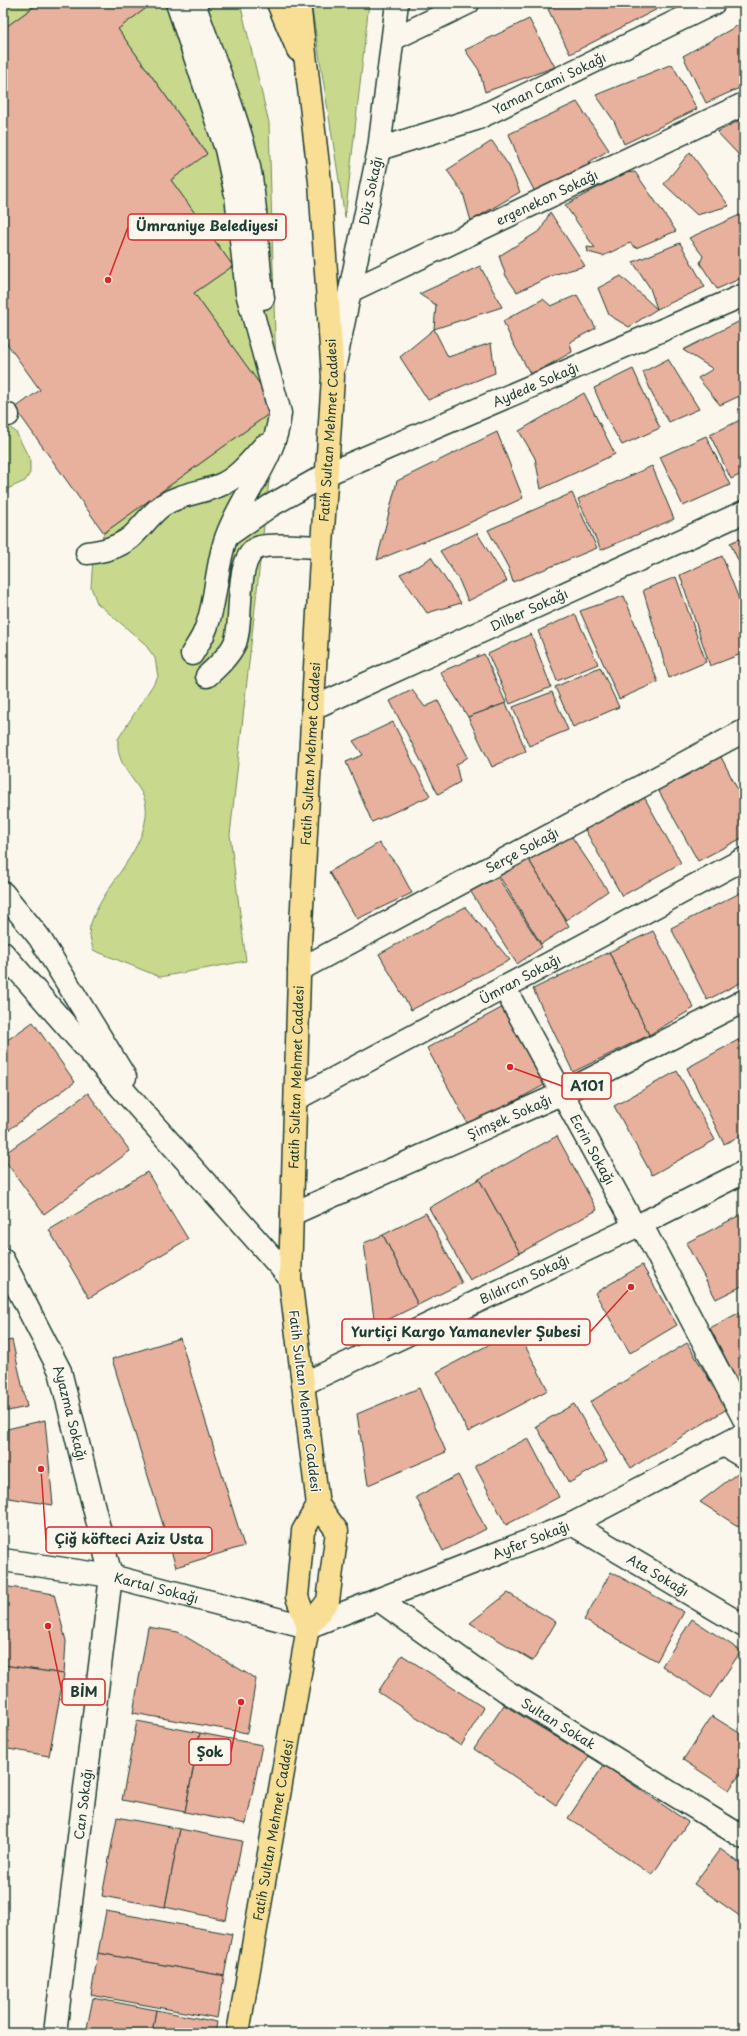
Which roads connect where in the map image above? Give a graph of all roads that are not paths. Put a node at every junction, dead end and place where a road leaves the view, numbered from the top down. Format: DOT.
graph roads {
  1 [pos="177,3"];
  2 [pos="194,3"];
  3 [pos="278,3"];
  4 [pos="300,3"];
  5 [pos="397,3"];
  6 [pos="468,3"];
  7 [pos="714,3"];
  8 [pos="393,39"];
  9 [pos="307,71"];
  10 [pos="744,104"];
  11 [pos="379,149"];
  12 [pos="350,292"];
  13 [pos="744,294"];
  14 [pos="333,377"];
  15 [pos="278,402"];
  16 [pos="279,429"];
  17 [pos="327,474"];
  18 [pos="744,512"];
  19 [pos="226,537"];
  20 [pos="322,547"];
  21 [pos="87,553"];
  22 [pos="192,654"];
  23 [pos="207,676"];
  24 [pos="313,708"];
  25 [pos="744,731"];
  26 [pos="744,859"];
  27 [pos="3,893"];
  28 [pos="3,953"];
  29 [pos="299,970"];
  30 [pos="504,987"];
  31 [pos="744,1001"];
  32 [pos="563,1093"];
  33 [pos="296,1099"];
  34 [pos="150,1119"];
  35 [pos="744,1172"];
  36 [pos="292,1214"];
  37 [pos="638,1225"];
  38 [pos="3,1260"];
  39 [pos="290,1278"];
  40 [pos="303,1384"];
  41 [pos="744,1419"];
  42 [pos="744,1434"];
  43 [pos="724,1445"];
  44 [pos="744,1457"];
  45 [pos="318,1505"];
  46 [pos="572,1524"];
  47 [pos="3,1560"];
  48 [pos="111,1576"];
  49 [pos="379,1600"];
  50 [pos="744,1626"];
  51 [pos="308,1627"];
  52 [pos="744,1838"];
  53 [pos="55,2033"];
  54 [pos="238,2033"];
  1 -- 15 [label="street"];
  2 -- 15 [label="street"];
  3 -- 9 [label="main road"];
  4 -- 9 [label="main road, Fatih Sultan Mehmet Caddesi"];
  5 -- 8 [label="street, Düz Sokağı"];
  6 -- 8 [label="street"];
  7 -- 11 [label="street, Yaman Cami Sokağı"];
  8 -- 11 [label="street, Düz Sokağı"];
  9 -- 14 [label="main road, Fatih Sultan Mehmet Caddesi"];
  10 -- 12 [label="street, ergenekon Sokağı"];
  11 -- 12 [label="street, Düz Sokağı"];
  12 -- 14 [label="street, Düz Sokağı"];
  13 -- 17 [label="street, Aydede Sokağı"];
  14 -- 17 [label="main road, Fatih Sultan Mehmet Caddesi"];
  15 -- 16 [label="street"];
  16 -- 19 [label="street"];
  16 -- 21 [label="street"];
  17 -- 19 [label="street, Aydede Sokağı"];
  17 -- 20 [label="main road, Fatih Sultan Mehmet Caddesi"];
  18 -- 24 [label="street, Dilber Sokağı"];
  19 -- 22 [label="street"];
  20 -- 23 [label="street"];
  20 -- 24 [label="main road, Fatih Sultan Mehmet Caddesi"];
  24 -- 29 [label="main road, Fatih Sultan Mehmet Caddesi"];
  25 -- 29 [label="street, Serçe Sokağı"];
  26 -- 30 [label="street, Ümran Sokağı"];
  27 -- 34 [label="street"];
  28 -- 34 [label="street"];
  29 -- 33 [label="main road, Fatih Sultan Mehmet Caddesi"];
  30 -- 32 [label="street, Ecrin Sokağı"];
  30 -- 33 [label="street, Ümran Sokağı"];
  31 -- 32 [label="street, Şimşek Sokağı"];
  32 -- 36 [label="street, Şimşek Sokağı"];
  32 -- 37 [label="street, Ecrin Sokağı"];
  33 -- 36 [label="main road, Fatih Sultan Mehmet Caddesi"];
  34 -- 39 [label="street"];
  35 -- 37 [label="street, Bıldırcın Sokağı"];
  36 -- 39 [label="main road, Fatih Sultan Mehmet Caddesi"];
  37 -- 40 [label="street, Bıldırcın Sokağı"];
  37 -- 41 [label="street, Ecrin Sokağı"];
  38 -- 48 [label="street, Ayazma Sokağı"];
  39 -- 40 [label="main road, Fatih Sultan Mehmet Caddesi"];
  40 -- 45 [label="main road, Fatih Sultan Mehmet Caddesi"];
  42 -- 43 [label="street, Ayfer Sokağı"];
  43 -- 44 [label="street"];
  43 -- 46 [label="street, Ayfer Sokağı"];
  45 -- 51 [label="main road, Fatih Sultan Mehmet Caddesi"];
  45 -- 51 [label="main road, Fatih Sultan Mehmet Caddesi"];
  46 -- 49 [label="street, Ayfer Sokağı"];
  46 -- 50 [label="street, Ata Sokağı"];
  47 -- 48 [label="street, Kartal Sokağı"];
  48 -- 51 [label="street, Kartal Sokağı"];
  48 -- 53 [label="street, Can Sokağı"];
  49 -- 51 [label="street, Ayfer Sokağı"];
  49 -- 52 [label="street, Sultan Sokak"];
  51 -- 54 [label="main road, Fatih Sultan Mehmet Caddesi"];
}
